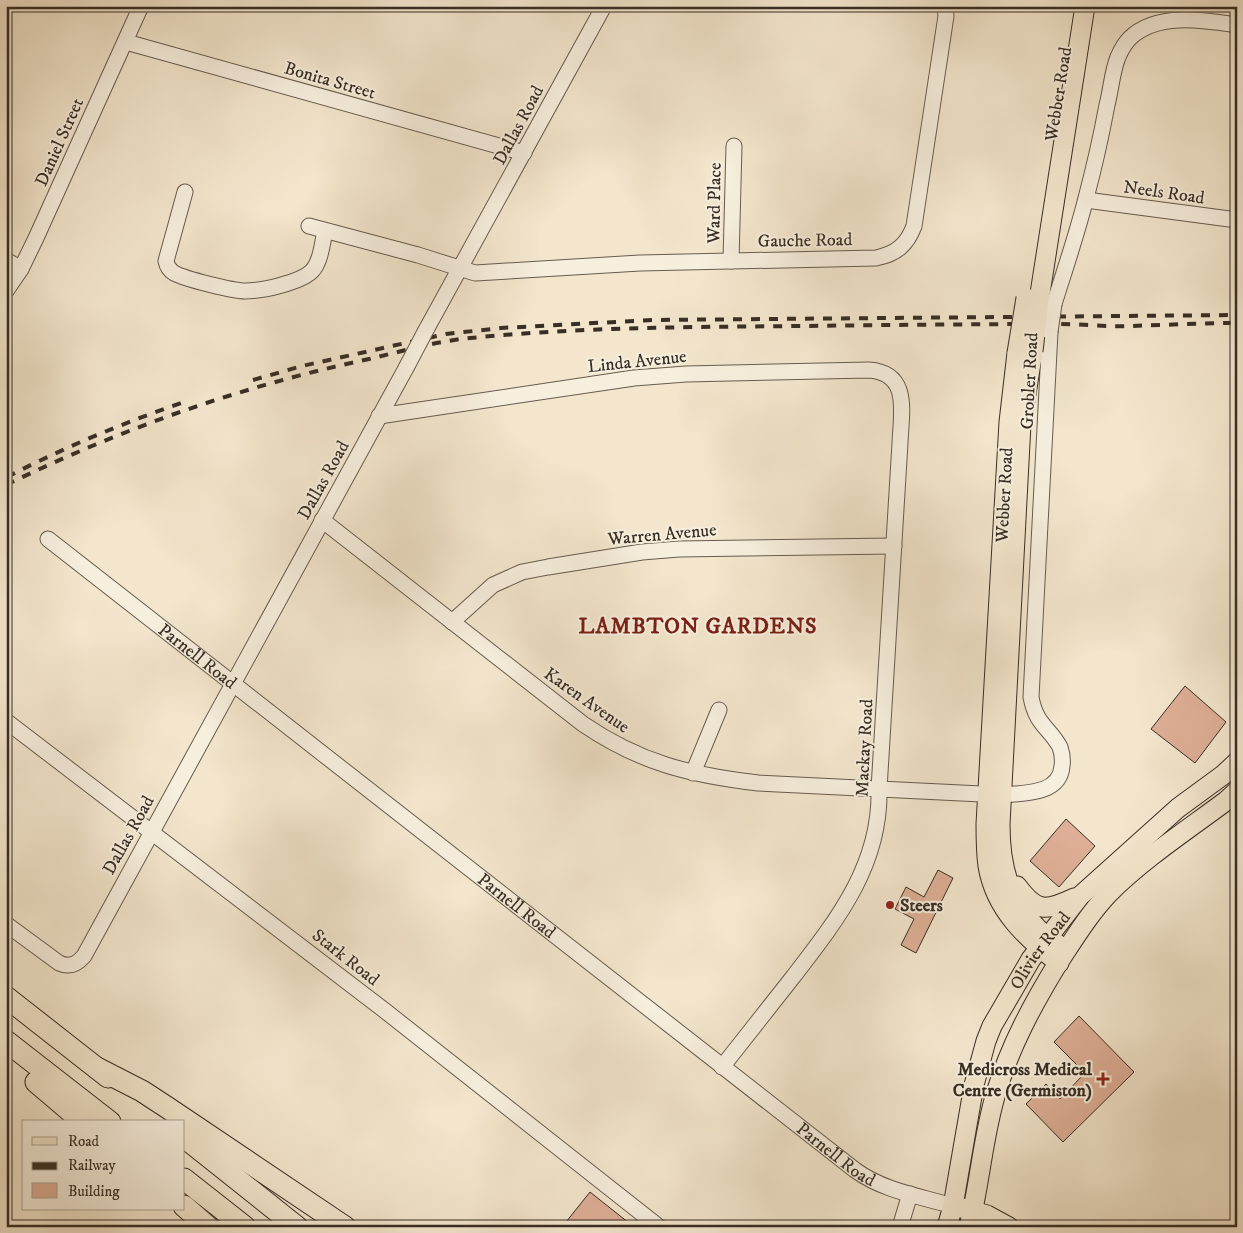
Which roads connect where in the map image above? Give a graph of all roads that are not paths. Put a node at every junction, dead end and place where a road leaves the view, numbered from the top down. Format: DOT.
graph roads {
  1 [pos="141,6"];
  2 [pos="604,6"];
  3 [pos="946,6"];
  4 [pos="1072,6"];
  5 [pos="1085,6"];
  6 [pos="1237,25"];
  7 [pos="126,42"];
  8 [pos="734,146"];
  9 [pos="524,153"];
  10 [pos="185,192"];
  11 [pos="1086,200"];
  12 [pos="1237,220"];
  13 [pos="309,226"];
  14 [pos="325,231"];
  15 [pos="6,260"];
  16 [pos="731,261"];
  17 [pos="461,268"];
  18 [pos="21,269"];
  19 [pos="6,291"];
  20 [pos="1039,301"];
  21 [pos="897,384"];
  22 [pos="379,416"];
  23 [pos="322,520"];
  24 [pos="48,539"];
  25 [pos="894,546"];
  26 [pos="452,622"];
  27 [pos="233,684"];
  28 [pos="719,710"];
  29 [pos="6,721"];
  30 [pos="1237,762"];
  31 [pos="693,773"];
  32 [pos="879,789"];
  33 [pos="1237,791"];
  34 [pos="995,794"];
  35 [pos="152,831"];
  36 [pos="1000,849"];
  37 [pos="1080,896"];
  38 [pos="6,924"];
  39 [pos="1043,942"];
  40 [pos="1062,957"];
  41 [pos="6,997"];
  42 [pos="6,1041"];
  43 [pos="6,1057"];
  44 [pos="722,1067"];
  45 [pos="97,1068"];
  46 [pos="81,1120"];
  47 [pos="107,1120"];
  48 [pos="162,1120"];
  49 [pos="185,1138"];
  50 [pos="185,1181"];
  51 [pos="910,1194"];
  52 [pos="953,1206"];
  53 [pos="185,1207"];
  54 [pos="971,1219"];
  55 [pos="208,1227"];
  56 [pos="244,1227"];
  57 [pos="297,1227"];
  58 [pos="346,1227"];
  59 [pos="659,1227"];
  60 [pos="900,1227"];
  61 [pos="947,1227"];
  62 [pos="1010,1227"];
  1 -- 7 [label="street, Daniel Street"];
  2 -- 9 [label="street, Dallas Road"];
  3 -- 16 [label="street, Gauche Road"];
  4 -- 20 [label="main road, Webber Road"];
  5 -- 20 [label="main road, Webber Road"];
  6 -- 11 [label="street, Grobler Road"];
  7 -- 9 [label="street, Bonita Street"];
  7 -- 18 [label="street, Daniel Street"];
  8 -- 16 [label="street, Ward Place"];
  9 -- 17 [label="street, Dallas Road"];
  10 -- 14 [label="street"];
  11 -- 12 [label="street, Neels Road"];
  11 -- 20 [label="street, Grobler Road"];
  13 -- 14 [label="street, Gauche Road"];
  14 -- 17 [label="street, Gauche Road"];
  15 -- 18 [label="street"];
  16 -- 17 [label="street, Gauche Road"];
  17 -- 22 [label="street, Dallas Road, bridge"];
  18 -- 19 [label="street, Daniel Street"];
  20 -- 34 [label="main road, Webber Road, bridge"];
  20 -- 34 [label="street, Grobler Road, bridge"];
  21 -- 22 [label="street, Linda Avenue"];
  21 -- 25 [label="street, Mackay Road"];
  22 -- 23 [label="street, Dallas Road"];
  23 -- 26 [label="street, Karen Avenue"];
  23 -- 27 [label="street, Dallas Road"];
  24 -- 27 [label="street, Parnell Road"];
  25 -- 26 [label="street, Warren Avenue"];
  25 -- 32 [label="street, Mackay Road"];
  26 -- 31 [label="street, Karen Avenue"];
  27 -- 35 [label="street, Dallas Road"];
  27 -- 44 [label="street, Parnell Road"];
  28 -- 31 [label="street"];
  29 -- 35 [label="street, Stark Road"];
  30 -- 37 [label="main road, Olivier Road"];
  31 -- 32 [label="street, Karen Avenue"];
  32 -- 34 [label="street, Karen Avenue"];
  32 -- 44 [label="street, Mackay Road"];
  33 -- 40 [label="main road, Olivier Road"];
  34 -- 36 [label="main road, Webber Road"];
  34 -- 39 [label="main road, Webber Road"];
  35 -- 38 [label="street, Dallas Road"];
  35 -- 59 [label="street, Stark Road"];
  36 -- 37 [label="main road"];
  36 -- 39 [label="main road, Webber Road"];
  37 -- 39 [label="main road, Olivier Road"];
  39 -- 40 [label="main road, Webber Road"];
  39 -- 52 [label="main road, Olivier Road"];
  40 -- 54 [label="main road, Olivier Road"];
  41 -- 45 [label="highway"];
  42 -- 47 [label="highway"];
  43 -- 46 [label="highway"];
  44 -- 51 [label="street, Parnell Road"];
  45 -- 48 [label="highway"];
  45 -- 58 [label="highway"];
  49 -- 57 [label="highway"];
  50 -- 56 [label="highway"];
  51 -- 52 [label="street, Parnell Road"];
  51 -- 60 [label="street"];
  52 -- 54 [label="main road, Parnell Road"];
  52 -- 61 [label="main road, Olivier Road"];
  53 -- 55 [label="highway"];
  54 -- 62 [label="main road, Parnell Road"];
}
